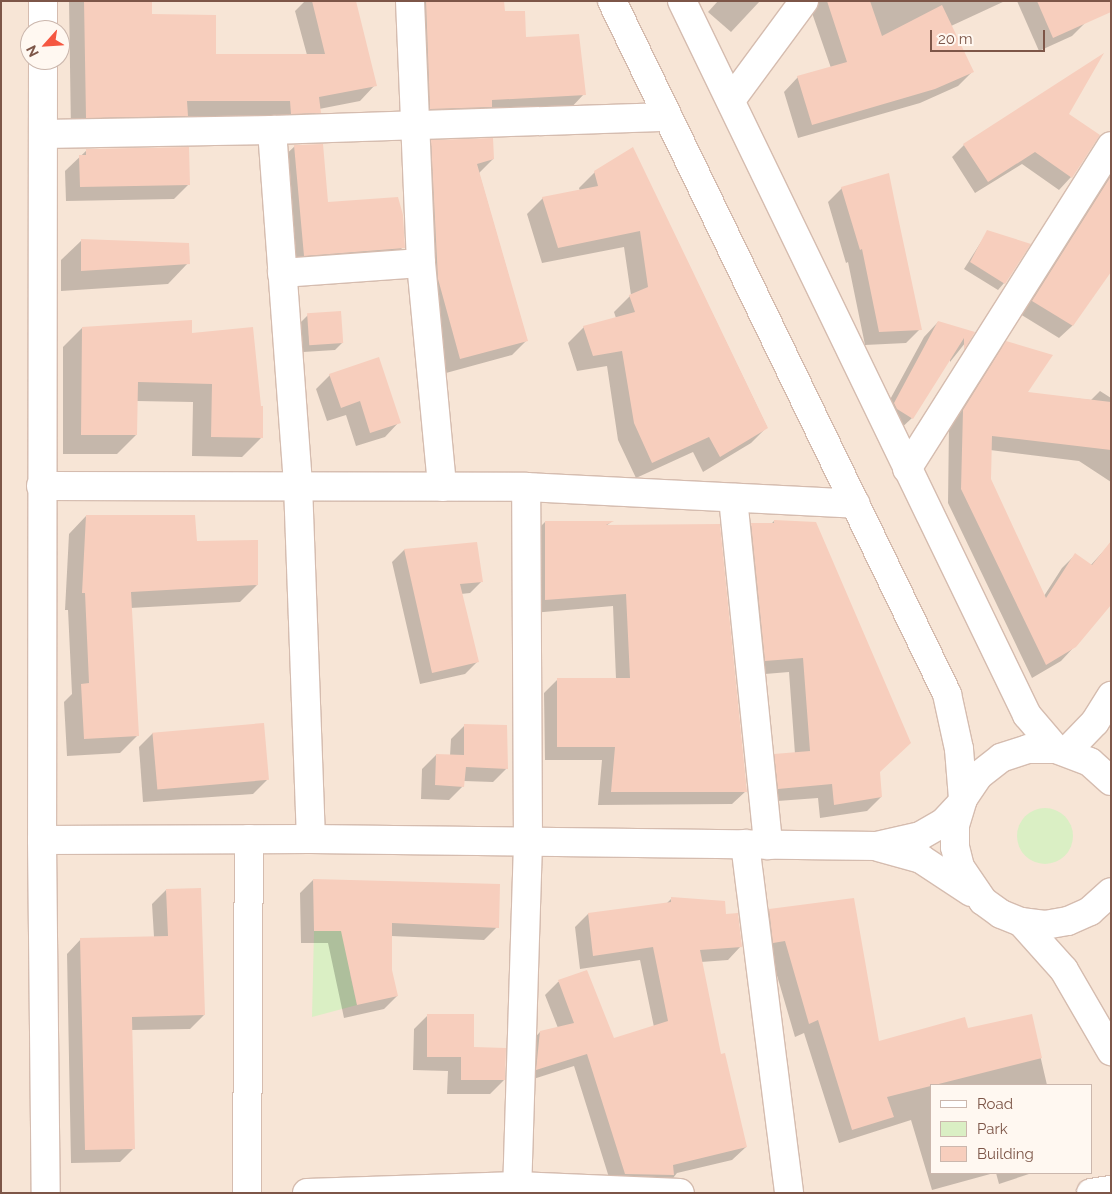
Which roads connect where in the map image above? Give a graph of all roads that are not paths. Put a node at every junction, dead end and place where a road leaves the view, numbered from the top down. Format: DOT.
graph roads {
  1 [pos="43,1"];
  2 [pos="410,1"];
  3 [pos="612,1"];
  4 [pos="682,1"];
  5 [pos="804,1"];
  6 [pos="43,20"];
  7 [pos="43,70"];
  8 [pos="731,100"];
  9 [pos="668,116"];
  10 [pos="417,125"];
  11 [pos="272,130"];
  12 [pos="43,134"];
  13 [pos="1111,146"];
  14 [pos="421,263"];
  15 [pos="282,273"];
  16 [pos="907,469"];
  17 [pos="41,486"];
  18 [pos="298,486"];
  19 [pos="442,487"];
  20 [pos="526,487"];
  21 [pos="733,498"];
  22 [pos="856,504"];
  23 [pos="1111,696"];
  24 [pos="1062,750"];
  25 [pos="1111,781"];
  26 [pos="962,802"];
  27 [pos="249,839"];
  28 [pos="311,839"];
  29 [pos="42,840"];
  30 [pos="528,841"];
  31 [pos="757,844"];
  32 [pos="877,846"];
  33 [pos="1111,892"];
  34 [pos="983,901"];
  35 [pos="1021,922"];
  36 [pos="1111,1051"];
  37 [pos="517,1190"];
  38 [pos="1111,1190"];
  39 [pos="46,1193"];
  40 [pos="247,1193"];
  41 [pos="307,1193"];
  42 [pos="680,1193"];
  43 [pos="789,1193"];
  44 [pos="1091,1193"];
  1 -- 6 [label="street"];
  2 -- 10 [label="street"];
  3 -- 9 [label="street"];
  4 -- 8 [label="street"];
  5 -- 8 [label="street"];
  7 -- 12 [label="street"];
  8 -- 16 [label="street"];
  9 -- 10 [label="street"];
  9 -- 22 [label="street"];
  10 -- 11 [label="street"];
  10 -- 14 [label="street"];
  11 -- 12 [label="street"];
  11 -- 15 [label="street"];
  12 -- 17 [label="street"];
  13 -- 16 [label="street"];
  14 -- 15 [label="street"];
  14 -- 19 [label="street"];
  15 -- 18 [label="street"];
  16 -- 24 [label="street"];
  17 -- 18 [label="street"];
  17 -- 29 [label="street"];
  18 -- 19 [label="street"];
  18 -- 28 [label="street"];
  19 -- 20 [label="street"];
  20 -- 21 [label="street"];
  20 -- 30 [label="street"];
  21 -- 22 [label="street"];
  21 -- 31 [label="street"];
  22 -- 26 [label="street"];
  23 -- 24 [label="street"];
  24 -- 25 [label="street"];
  24 -- 26 [label="street"];
  26 -- 32 [label="street"];
  26 -- 34 [label="street"];
  27 -- 28 [label="street"];
  27 -- 29 [label="street"];
  27 -- 40 [label="street"];
  28 -- 30 [label="street"];
  29 -- 39 [label="street"];
  30 -- 31 [label="street"];
  30 -- 37 [label="street"];
  31 -- 32 [label="street"];
  31 -- 43 [label="street"];
  32 -- 34 [label="street"];
  33 -- 35 [label="street"];
  34 -- 35 [label="street"];
  35 -- 36 [label="street"];
  37 -- 41 [label="street"];
  37 -- 42 [label="street"];
  38 -- 44 [label="street"];
}
